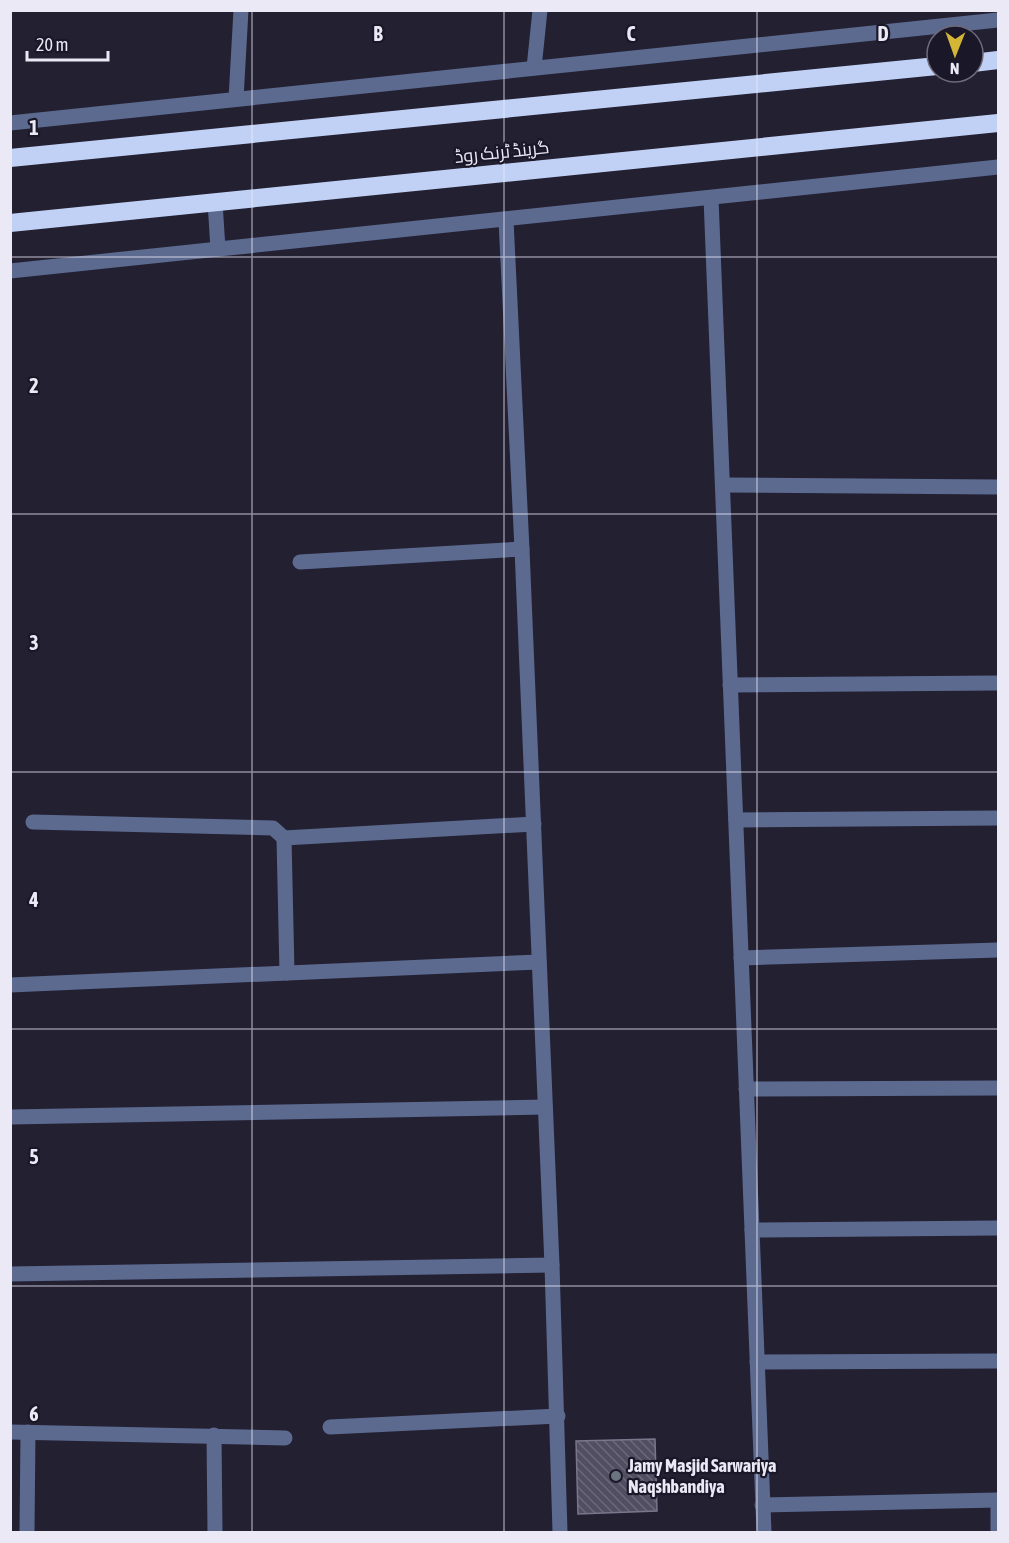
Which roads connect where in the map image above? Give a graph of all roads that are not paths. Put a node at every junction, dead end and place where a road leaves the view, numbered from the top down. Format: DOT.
graph roads {
  1 [pos="241,10"];
  2 [pos="540,10"];
  3 [pos="999,20"];
  4 [pos="925,67"];
  5 [pos="534,68"];
  6 [pos="236,99"];
  7 [pos="10,123"];
  8 [pos="999,123"];
  9 [pos="10,158"];
  10 [pos="999,167"];
  11 [pos="711,198"];
  12 [pos="215,202"];
  13 [pos="506,220"];
  14 [pos="10,223"];
  15 [pos="218,249"];
  16 [pos="10,271"];
  17 [pos="723,484"];
  18 [pos="999,487"];
  19 [pos="522,549"];
  20 [pos="300,562"];
  21 [pos="999,683"];
  22 [pos="730,685"];
  23 [pos="999,818"];
  24 [pos="736,820"];
  25 [pos="33,822"];
  26 [pos="534,824"];
  27 [pos="284,838"];
  28 [pos="999,950"];
  29 [pos="741,958"];
  30 [pos="539,962"];
  31 [pos="287,973"];
  32 [pos="10,985"];
  33 [pos="999,1088"];
  34 [pos="746,1089"];
  35 [pos="545,1107"];
  36 [pos="10,1117"];
  37 [pos="999,1228"];
  38 [pos="752,1230"];
  39 [pos="552,1265"];
  40 [pos="10,1274"];
  41 [pos="757,1362"];
  42 [pos="999,1362"];
  43 [pos="558,1416"];
  44 [pos="330,1427"];
  45 [pos="10,1432"];
  46 [pos="28,1432"];
  47 [pos="214,1435"];
  48 [pos="285,1438"];
  49 [pos="998,1500"];
  50 [pos="762,1505"];
  51 [pos="27,1533"];
  52 [pos="215,1533"];
  53 [pos="560,1533"];
  54 [pos="764,1533"];
  55 [pos="998,1533"];
  1 -- 6 [label="street"];
  2 -- 5 [label="street"];
  3 -- 5 [label="street"];
  4 -- 9 [label="highway"];
  5 -- 6 [label="street"];
  6 -- 7 [label="street"];
  8 -- 12 [label="highway, گرینڈ ٹرنک روڈ"];
  10 -- 11 [label="street"];
  11 -- 13 [label="street"];
  11 -- 17 [label="street"];
  12 -- 14 [label="highway, گرینڈ ٹرنک روڈ"];
  12 -- 15 [label="street"];
  13 -- 15 [label="street"];
  13 -- 19 [label="street"];
  15 -- 16 [label="street"];
  17 -- 18 [label="street"];
  17 -- 22 [label="street"];
  19 -- 20 [label="street"];
  19 -- 26 [label="street"];
  21 -- 22 [label="street"];
  22 -- 24 [label="street"];
  23 -- 24 [label="street"];
  24 -- 29 [label="street"];
  25 -- 27 [label="street"];
  26 -- 27 [label="street"];
  26 -- 30 [label="street"];
  27 -- 31 [label="street"];
  28 -- 29 [label="street"];
  29 -- 34 [label="street"];
  30 -- 31 [label="street"];
  30 -- 35 [label="street"];
  31 -- 32 [label="street"];
  33 -- 34 [label="street"];
  34 -- 38 [label="street"];
  35 -- 36 [label="street"];
  35 -- 39 [label="street"];
  37 -- 38 [label="street"];
  38 -- 41 [label="street"];
  39 -- 40 [label="street"];
  39 -- 43 [label="street"];
  41 -- 42 [label="street"];
  41 -- 50 [label="street"];
  43 -- 44 [label="street"];
  43 -- 53 [label="street"];
  45 -- 46 [label="street"];
  46 -- 47 [label="street"];
  46 -- 51 [label="street"];
  47 -- 48 [label="street"];
  47 -- 52 [label="street"];
  49 -- 50 [label="street"];
  49 -- 55 [label="street"];
  50 -- 54 [label="street"];
}
